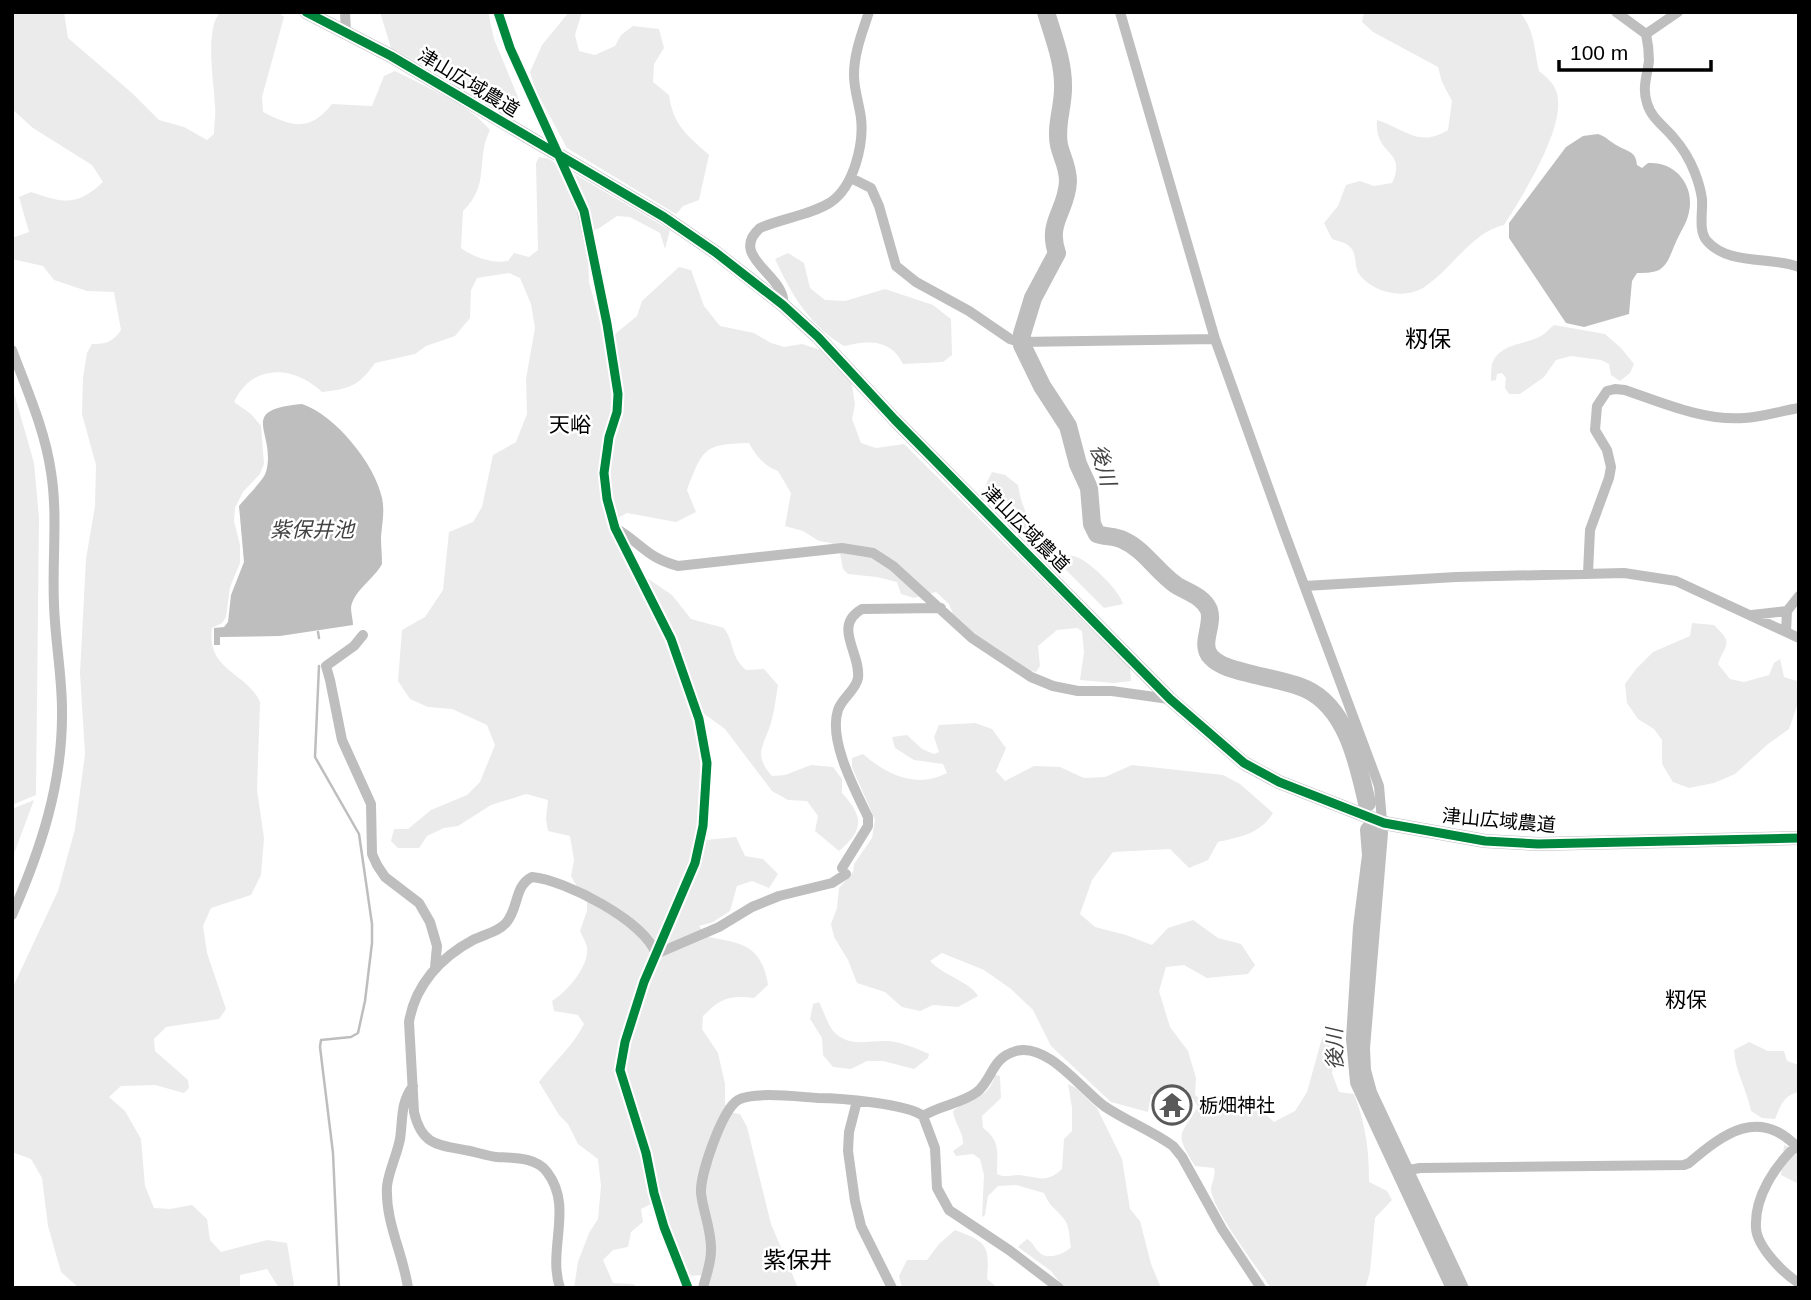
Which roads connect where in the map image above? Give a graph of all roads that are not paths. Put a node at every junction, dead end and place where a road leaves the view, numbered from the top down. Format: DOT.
graph roads {
  1 [pos="306,12"];
  2 [pos="498,12"];
  3 [pos="869,12"];
  4 [pos="1120,12"];
  5 [pos="1616,12"];
  6 [pos="1678,12"];
  7 [pos="344,13"];
  8 [pos="346,32"];
  9 [pos="1646,34"];
  10 [pos="851,177"];
  11 [pos="1799,267"];
  12 [pos="783,306"];
  13 [pos="1215,339"];
  14 [pos="12,350"];
  15 [pos="1799,408"];
  16 [pos="615,528"];
  17 [pos="1588,573"];
  18 [pos="1306,586"];
  19 [pos="1799,596"];
  20 [pos="941,608"];
  21 [pos="1787,611"];
  22 [pos="1749,615"];
  23 [pos="1786,632"];
  24 [pos="363,635"];
  25 [pos="1799,638"];
  26 [pos="1170,699"];
  27 [pos="1384,823"];
  28 [pos="1799,838"];
  29 [pos="12,915"];
  30 [pos="656,954"];
  31 [pos="435,968"];
  32 [pos="412,1086"];
  33 [pos="857,1101"];
  34 [pos="923,1116"];
  35 [pos="1798,1148"];
  36 [pos="1409,1170"];
  37 [pos="1799,1283"];
  38 [pos="408,1288"];
  39 [pos="560,1288"];
  40 [pos="688,1288"];
  41 [pos="703,1288"];
  42 [pos="892,1288"];
  43 [pos="1059,1288"];
  44 [pos="1261,1288"];
  45 [pos="1464,1288"];
  1 -- 8 [label="street, 津山広域農道"];
  2 -- 16 [label="street, bridge"];
  3 -- 10 [label="street"];
  4 -- 13 [label="street"];
  5 -- 9 [label="street"];
  6 -- 9 [label="street"];
  7 -- 8 [label="street"];
  8 -- 12 [label="street, 津山広域農道"];
  9 -- 11 [label="street"];
  10 -- 12 [label="street"];
  10 -- 13 [label="street"];
  12 -- 26 [label="street, 津山広域農道"];
  13 -- 18 [label="street"];
  14 -- 29 [label="street"];
  15 -- 17 [label="street"];
  16 -- 20 [label="street"];
  16 -- 30 [label="street"];
  17 -- 18 [label="street"];
  17 -- 22 [label="street"];
  18 -- 27 [label="street"];
  19 -- 21 [label="street"];
  20 -- 26 [label="street"];
  20 -- 30 [label="street"];
  21 -- 22 [label="street"];
  21 -- 23 [label="street"];
  22 -- 23 [label="street"];
  23 -- 25 [label="street"];
  24 -- 31 [label="street"];
  26 -- 27 [label="street, 津山広域農道"];
  27 -- 28 [label="street, 津山広域農道"];
  27 -- 36 [label="street"];
  30 -- 31 [label="street"];
  30 -- 40 [label="street"];
  31 -- 32 [label="street"];
  32 -- 38 [label="street"];
  32 -- 39 [label="street"];
  33 -- 34 [label="street"];
  33 -- 41 [label="street"];
  33 -- 42 [label="street"];
  34 -- 43 [label="street"];
  34 -- 44 [label="street"];
  35 -- 36 [label="street"];
  35 -- 37 [label="street"];
  36 -- 45 [label="street"];
}
